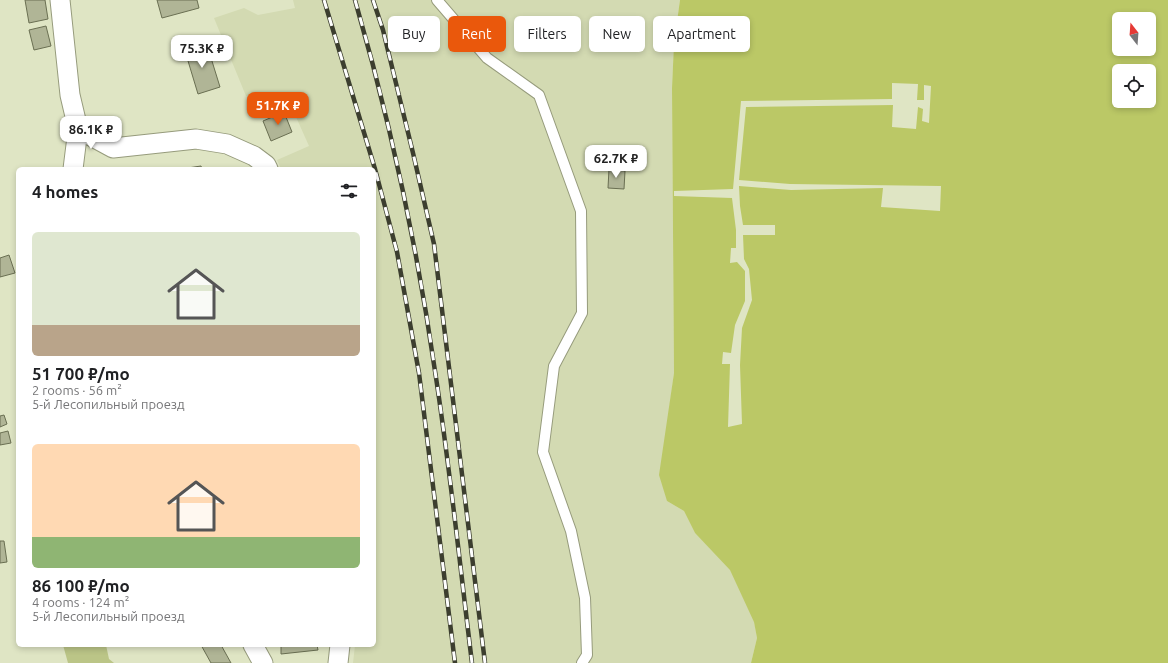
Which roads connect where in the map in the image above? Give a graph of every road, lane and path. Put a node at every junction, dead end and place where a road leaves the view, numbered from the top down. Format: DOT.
graph roads {
  1 [pos="60,0"];
  2 [pos="437,0"];
  3 [pos="78,129"];
  4 [pos="73,167"];
  5 [pos="267,167"];
  6 [pos="254,647"];
  7 [pos="340,647"];
  8 [pos="263,663"];
  9 [pos="338,663"];
  10 [pos="582,663"];
  1 -- 3 [label="street"];
  2 -- 10 [label="lane"];
  3 -- 4 [label="street"];
  3 -- 5 [label="street"];
  6 -- 8 [label="street"];
  7 -- 9 [label="street"];
}
